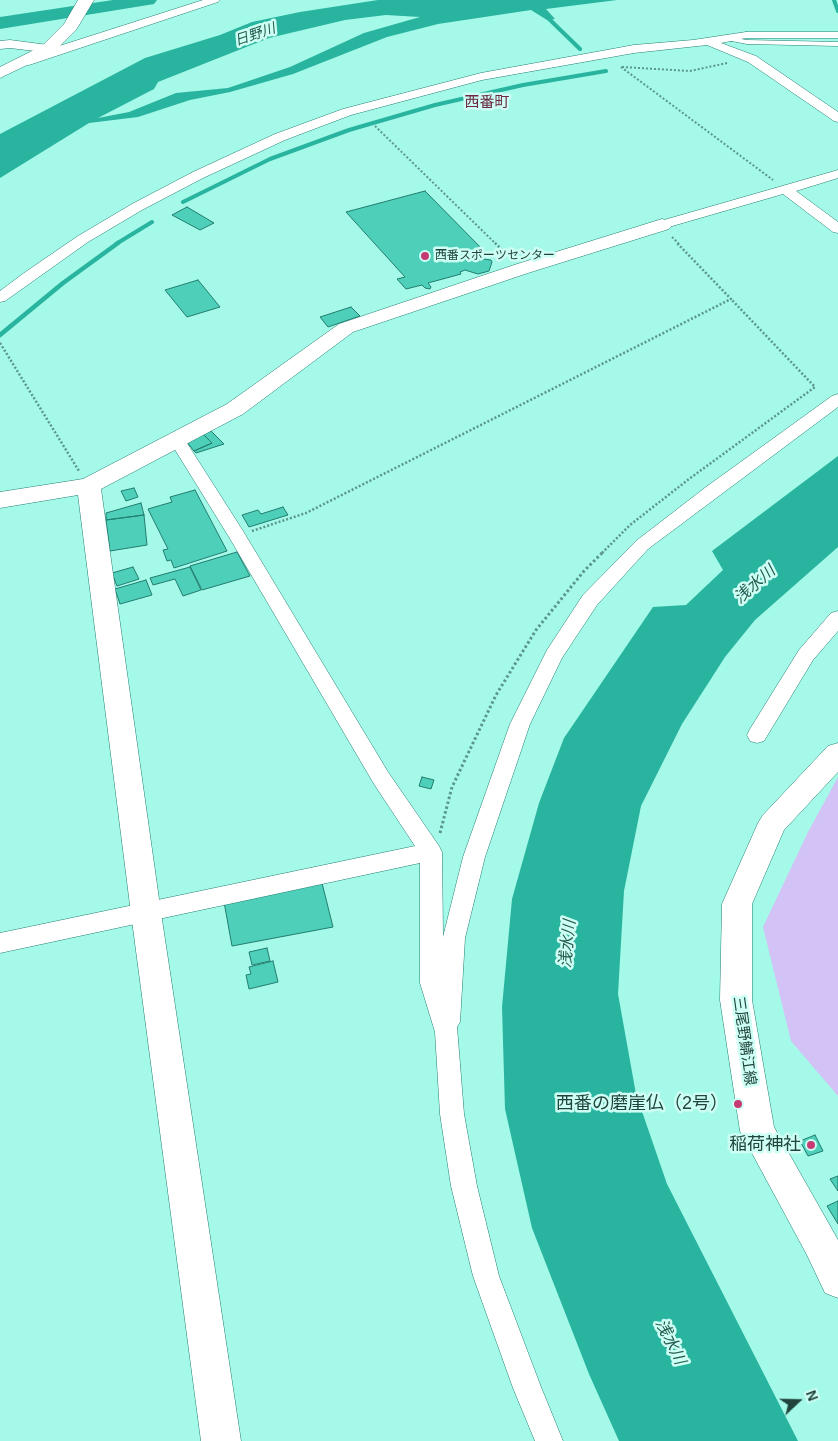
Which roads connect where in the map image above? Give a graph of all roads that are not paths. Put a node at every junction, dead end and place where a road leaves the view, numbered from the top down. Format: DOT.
graph roads {
  1 [pos="86,0"];
  2 [pos="214,0"];
  3 [pos="838,35"];
  4 [pos="723,38"];
  5 [pos="705,40"];
  6 [pos="838,44"];
  7 [pos="0,45"];
  8 [pos="48,50"];
  9 [pos="18,66"];
  10 [pos="0,73"];
  11 [pos="838,118"];
  12 [pos="838,174"];
  13 [pos="785,189"];
  14 [pos="662,225"];
  15 [pos="838,229"];
  16 [pos="0,298"];
  17 [pos="838,399"];
  18 [pos="177,440"];
  19 [pos="89,486"];
  20 [pos="0,500"];
  21 [pos="838,618"];
  22 [pos="757,735"];
  23 [pos="838,754"];
  24 [pos="431,852"];
  25 [pos="146,913"];
  26 [pos="0,943"];
  27 [pos="447,1032"];
  28 [pos="838,1280"];
  29 [pos="221,1441"];
  30 [pos="549,1441"];
  1 -- 8 [label="street"];
  2 -- 9 [label="street"];
  3 -- 4 [label="street"];
  4 -- 5 [label="street"];
  4 -- 6 [label="lane"];
  5 -- 11 [label="street"];
  5 -- 16 [label="street"];
  7 -- 8 [label="street"];
  8 -- 9 [label="street"];
  9 -- 10 [label="street"];
  12 -- 13 [label="street"];
  13 -- 14 [label="street"];
  13 -- 15 [label="street"];
  14 -- 18 [label="street"];
  17 -- 27 [label="street"];
  18 -- 19 [label="street"];
  18 -- 24 [label="street"];
  19 -- 20 [label="street"];
  19 -- 25 [label="street"];
  21 -- 22 [label="street"];
  23 -- 28 [label="street, 三尾野鯖江線"];
  24 -- 25 [label="street"];
  24 -- 27 [label="street"];
  25 -- 26 [label="street"];
  25 -- 29 [label="street"];
  27 -- 30 [label="street"];
}
